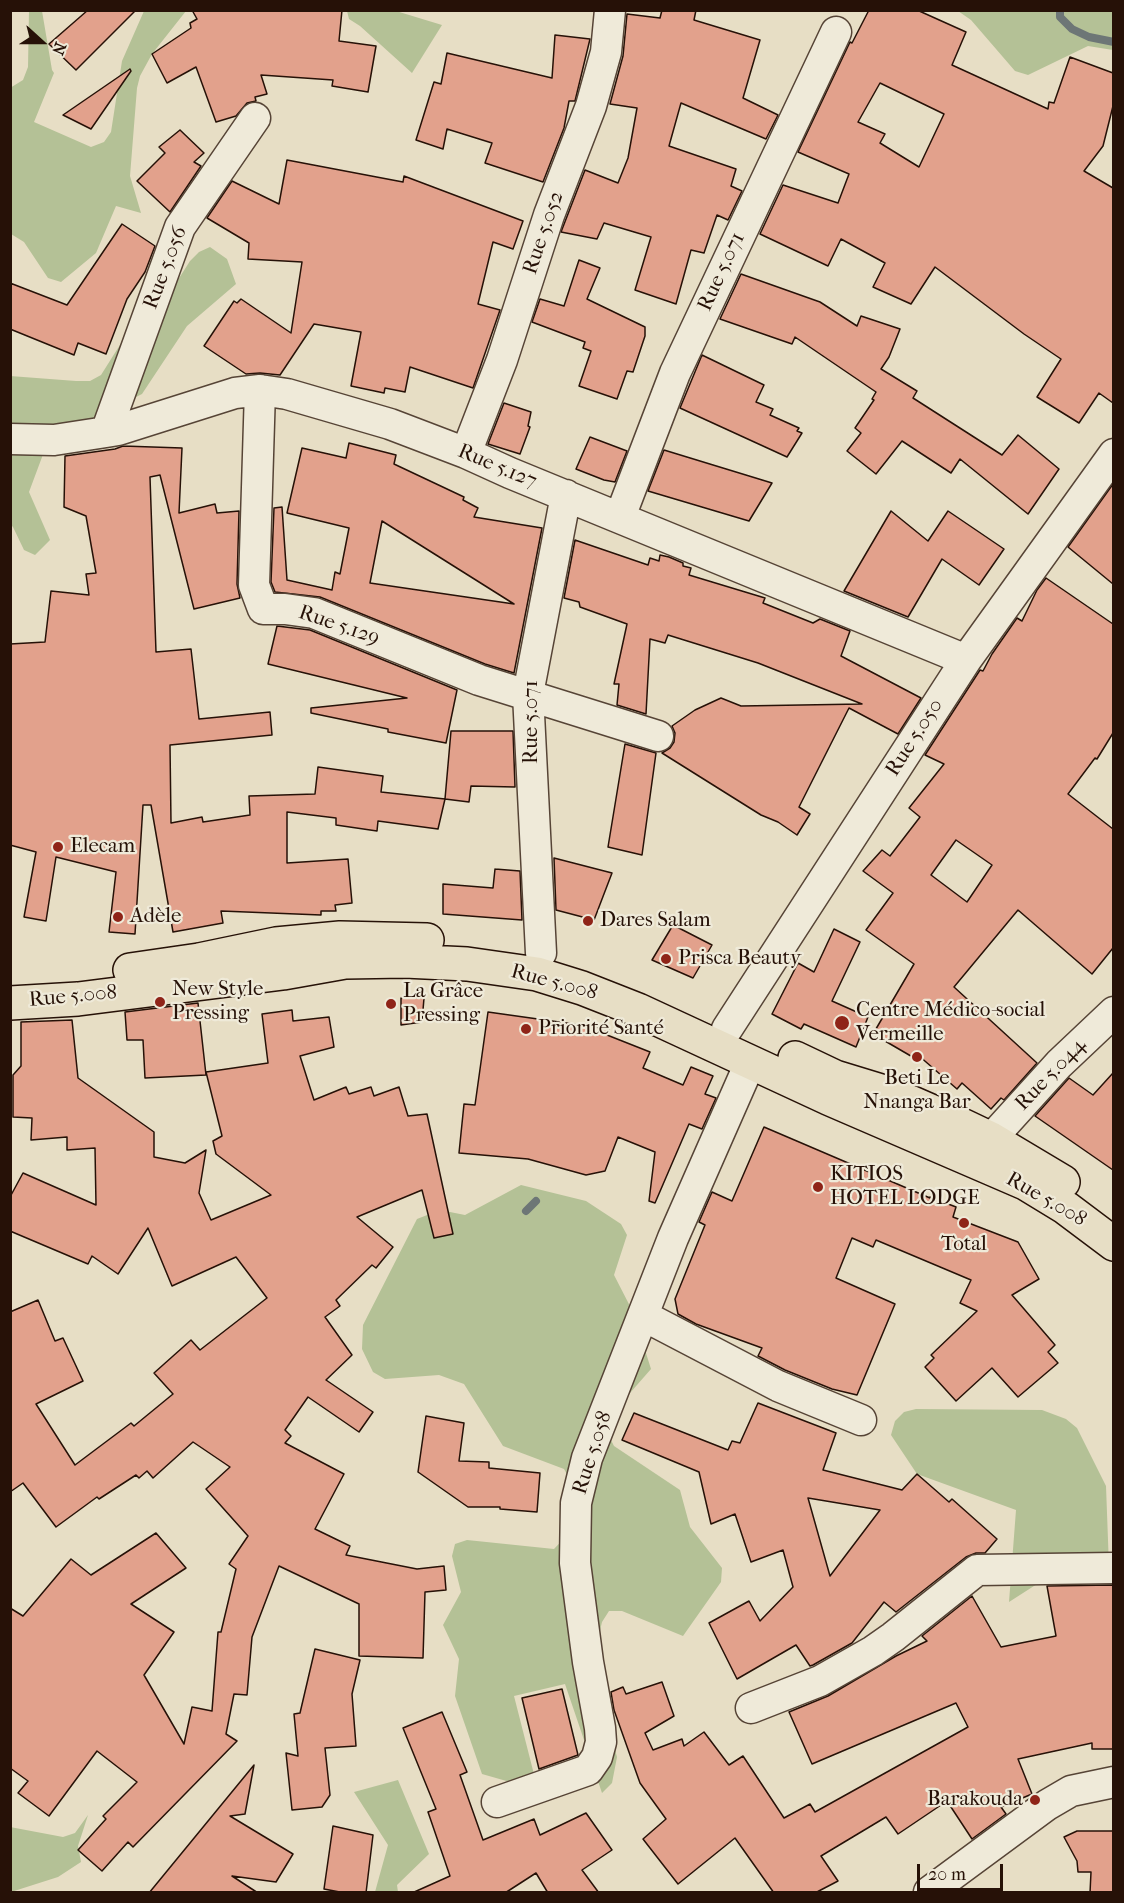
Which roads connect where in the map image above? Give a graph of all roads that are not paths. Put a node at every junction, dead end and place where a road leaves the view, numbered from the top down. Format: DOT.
graph roads {
  1 [pos="610,10"];
  2 [pos="836,32"];
  3 [pos="255,117"];
  4 [pos="260,390"];
  5 [pos="106,432"];
  6 [pos="10,439"];
  7 [pos="466,453"];
  8 [pos="1113,454"];
  9 [pos="566,495"];
  10 [pos="620,517"];
  11 [pos="966,660"];
  12 [pos="528,694"];
  13 [pos="658,736"];
  14 [pos="541,953"];
  15 [pos="10,986"];
  16 [pos="10,1003"];
  17 [pos="1113,1012"];
  18 [pos="727,1029"];
  19 [pos="750,1062"];
  20 [pos="991,1139"];
  21 [pos="1113,1218"];
  22 [pos="1113,1244"];
  23 [pos="644,1316"];
  24 [pos="861,1420"];
  25 [pos="1113,1568"];
  26 [pos="751,1708"];
  27 [pos="1113,1782"];
  28 [pos="497,1803"];
  29 [pos="928,1893"];
  1 -- 7 [label="street, Rue 5.052"];
  2 -- 10 [label="street, Rue 5.071"];
  3 -- 5 [label="street, Rue 5.056"];
  4 -- 5 [label="street, Rue 5.127"];
  4 -- 7 [label="street, Rue 5.127"];
  4 -- 12 [label="street, Rue 5.129"];
  5 -- 6 [label="street, Rue 5.127"];
  7 -- 9 [label="street, Rue 5.127"];
  8 -- 11 [label="street, Rue 5.050"];
  9 -- 10 [label="street, Rue 5.127"];
  9 -- 12 [label="street, Rue 5.071"];
  10 -- 11 [label="street, Rue 5.127"];
  11 -- 18 [label="street, Rue 5.050"];
  12 -- 13 [label="street, Rue 5.129"];
  12 -- 14 [label="street, Rue 5.071"];
  14 -- 15 [label="main road, Rue 5.008"];
  14 -- 18 [label="main road, Rue 5.008"];
  16 -- 19 [label="main road, Rue 5.008"];
  17 -- 20 [label="street, Rue 5.044"];
  18 -- 20 [label="main road, Rue 5.008"];
  19 -- 22 [label="main road, Rue 5.008"];
  19 -- 23 [label="street, Rue 5.058"];
  20 -- 21 [label="main road, Rue 5.008"];
  23 -- 24 [label="street"];
  23 -- 28 [label="street, Rue 5.058"];
  25 -- 26 [label="street"];
  27 -- 29 [label="street"];
}
